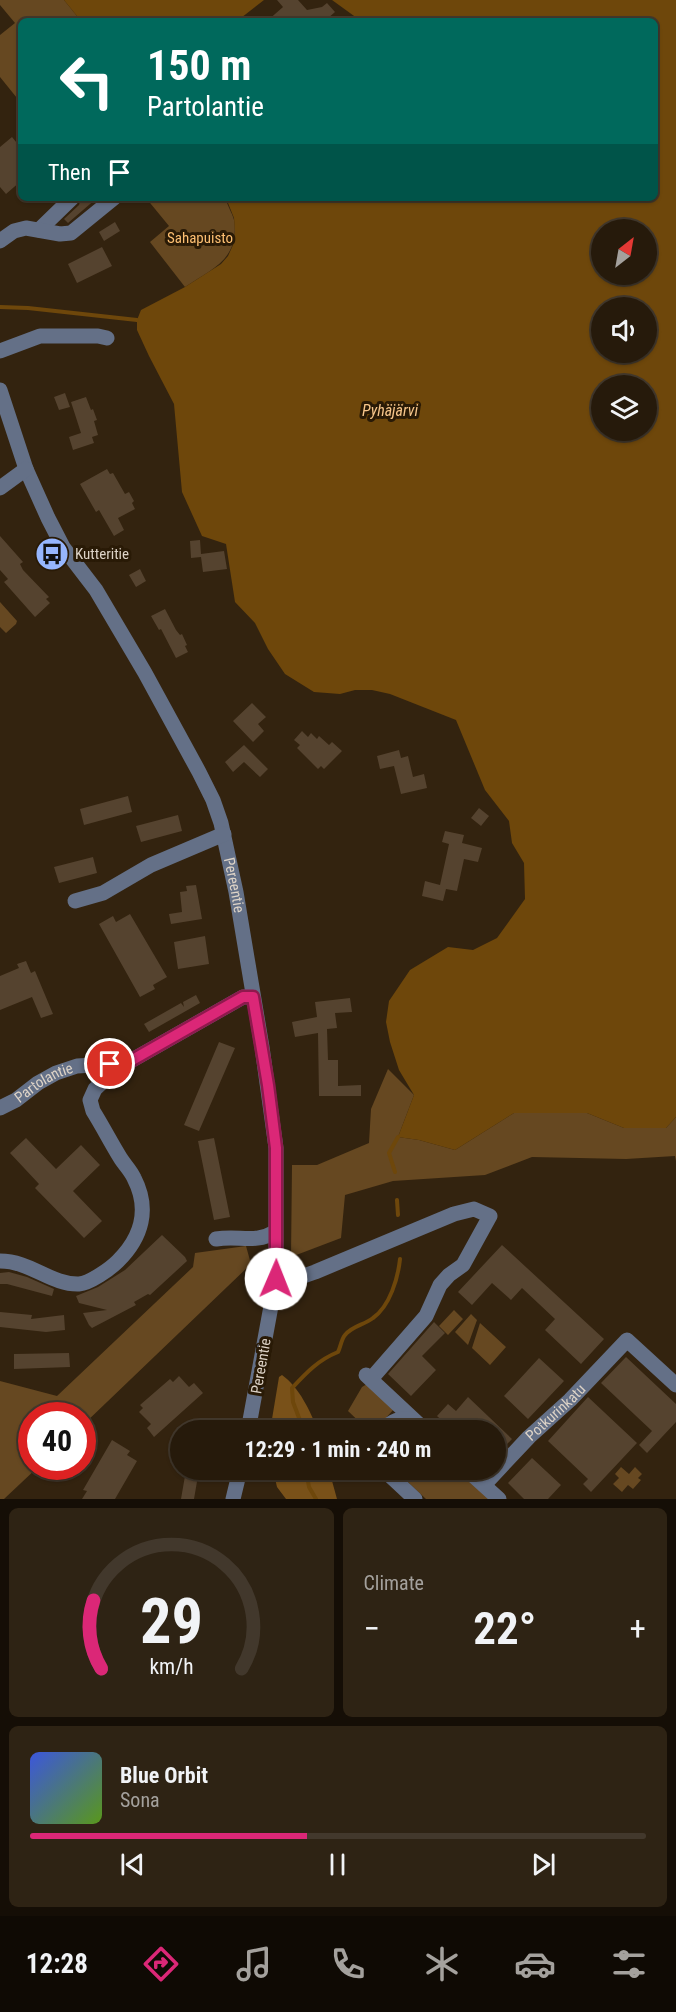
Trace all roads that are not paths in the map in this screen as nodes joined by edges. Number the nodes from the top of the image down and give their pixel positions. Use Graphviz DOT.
graph roads {
  1 [pos="69,201"];
  2 [pos="110,201"];
  3 [pos="39,230"];
  4 [pos="0,241"];
  5 [pos="107,338"];
  6 [pos="0,351"];
  7 [pos="0,390"];
  8 [pos="26,469"];
  9 [pos="0,488"];
  10 [pos="224,834"];
  11 [pos="75,901"];
  12 [pos="253,997"];
  13 [pos="123,1063"];
  14 [pos="0,1108"];
  15 [pos="276,1232"];
  16 [pos="216,1239"];
  17 [pos="0,1261"];
  18 [pos="275,1286"];
  19 [pos="676,1385"];
  20 [pos="250,1420"];
  21 [pos="395,1420"];
  22 [pos="414,1420"];
  23 [pos="238,1480"];
  24 [pos="395,1480"];
  25 [pos="478,1480"];
  26 [pos="484,1485"];
  27 [pos="233,1499"];
  28 [pos="415,1499"];
  29 [pos="499,1499"];
  1 -- 3 [label="street"];
  2 -- 3 [label="street"];
  3 -- 4 [label="street"];
  5 -- 6 [label="street"];
  7 -- 8 [label="street, Pereentie"];
  8 -- 9 [label="street"];
  8 -- 10 [label="street, Pereentie"];
  10 -- 11 [label="street"];
  10 -- 12 [label="street, Pereentie"];
  12 -- 13 [label="street, Partolantie"];
  12 -- 15 [label="street, Pereentie"];
  13 -- 14 [label="street, Partolantie"];
  13 -- 17 [label="street"];
  15 -- 16 [label="street"];
  15 -- 18 [label="street, Pereentie"];
  18 -- 20 [label="street, Pereentie"];
  18 -- 22 [label="street"];
  19 -- 26 [label="street, Potkurinkatu"];
  21 -- 22 [label="street"];
  23 -- 27 [label="street"];
  24 -- 28 [label="street"];
  25 -- 26 [label="street"];
  26 -- 29 [label="street"];
}
